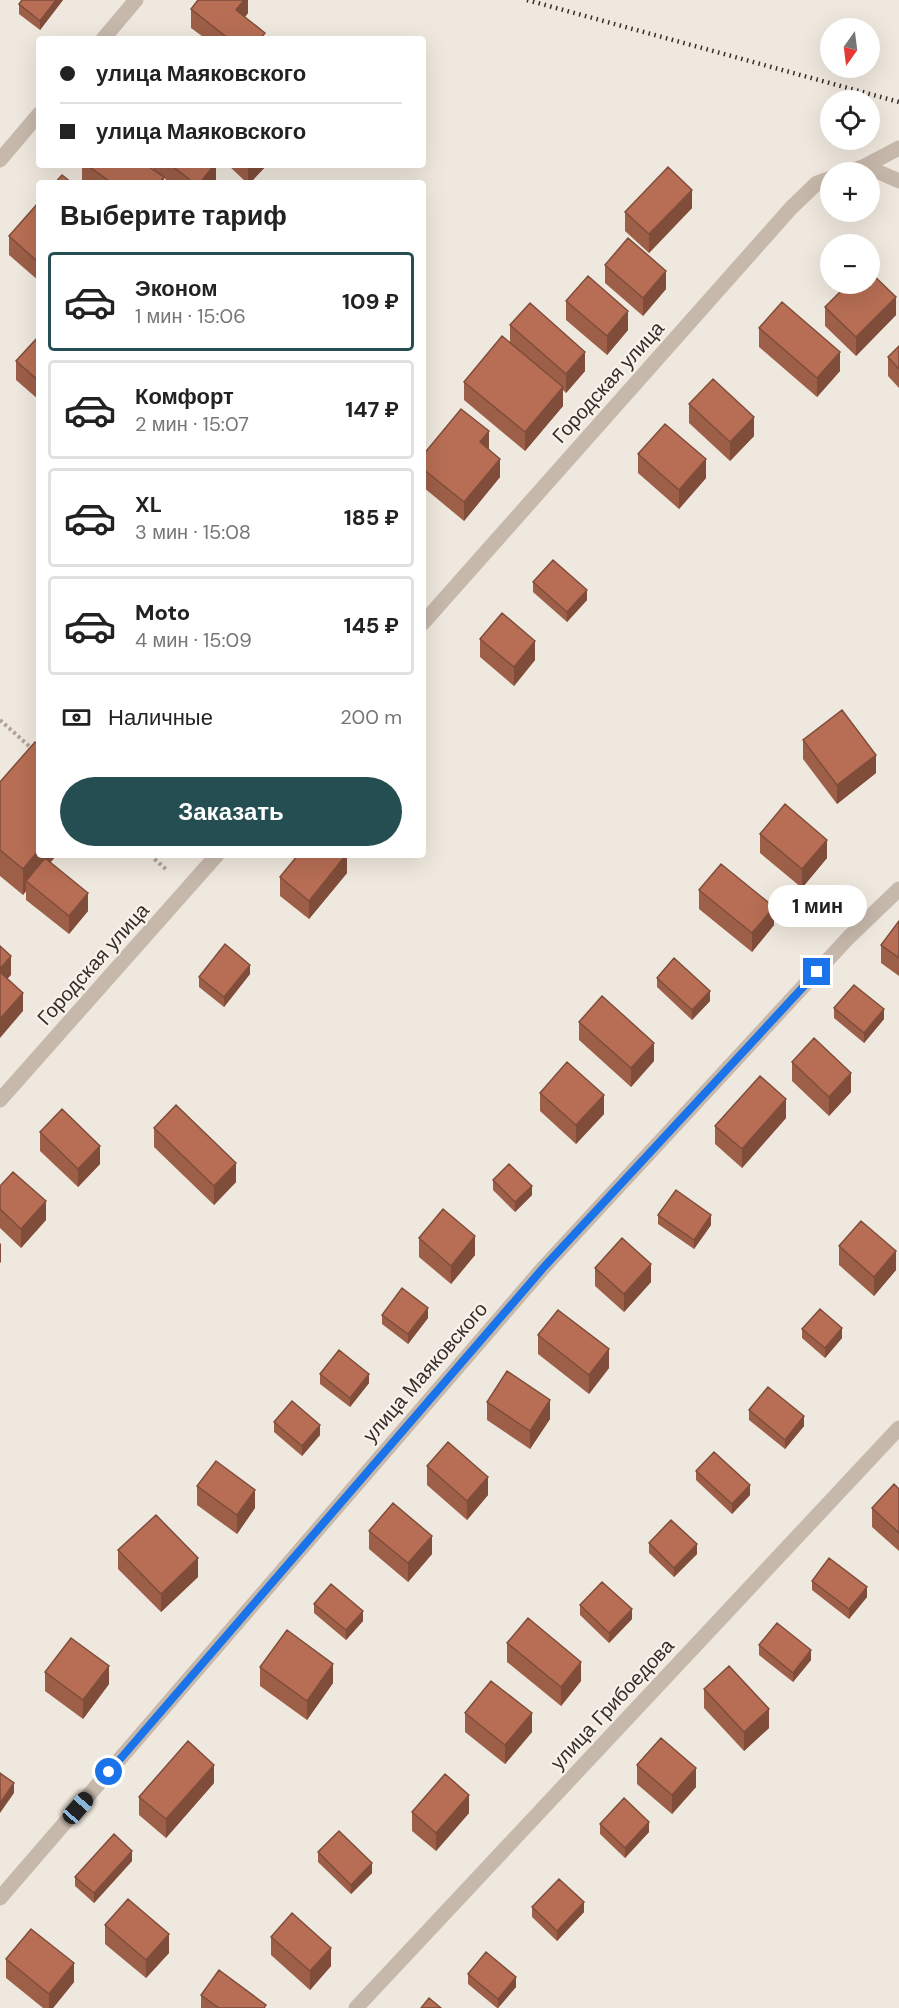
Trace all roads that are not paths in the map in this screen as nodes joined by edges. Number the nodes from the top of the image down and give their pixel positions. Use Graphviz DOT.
graph roads {
  1 [pos="136,0"];
  2 [pos="106,36"];
  3 [pos="36,118"];
  4 [pos="899,147"];
  5 [pos="0,160"];
  6 [pos="873,162"];
  7 [pos="880,172"];
  8 [pos="899,181"];
  9 [pos="820,182"];
  10 [pos="426,619"];
  11 [pos="214,858"];
  12 [pos="899,889"];
  13 [pos="0,1100"];
  14 [pos="899,1428"];
  15 [pos="0,1898"];
  16 [pos="356,2008"];
  1 -- 2 [label="street"];
  3 -- 5 [label="street"];
  4 -- 6 [label="street"];
  7 -- 8 [label="street"];
  9 -- 10 [label="street, Городская улица"];
  11 -- 13 [label="street, Городская улица"];
  12 -- 15 [label="street, улица Маяковского"];
  14 -- 16 [label="street, улица Грибоедова"];
}
